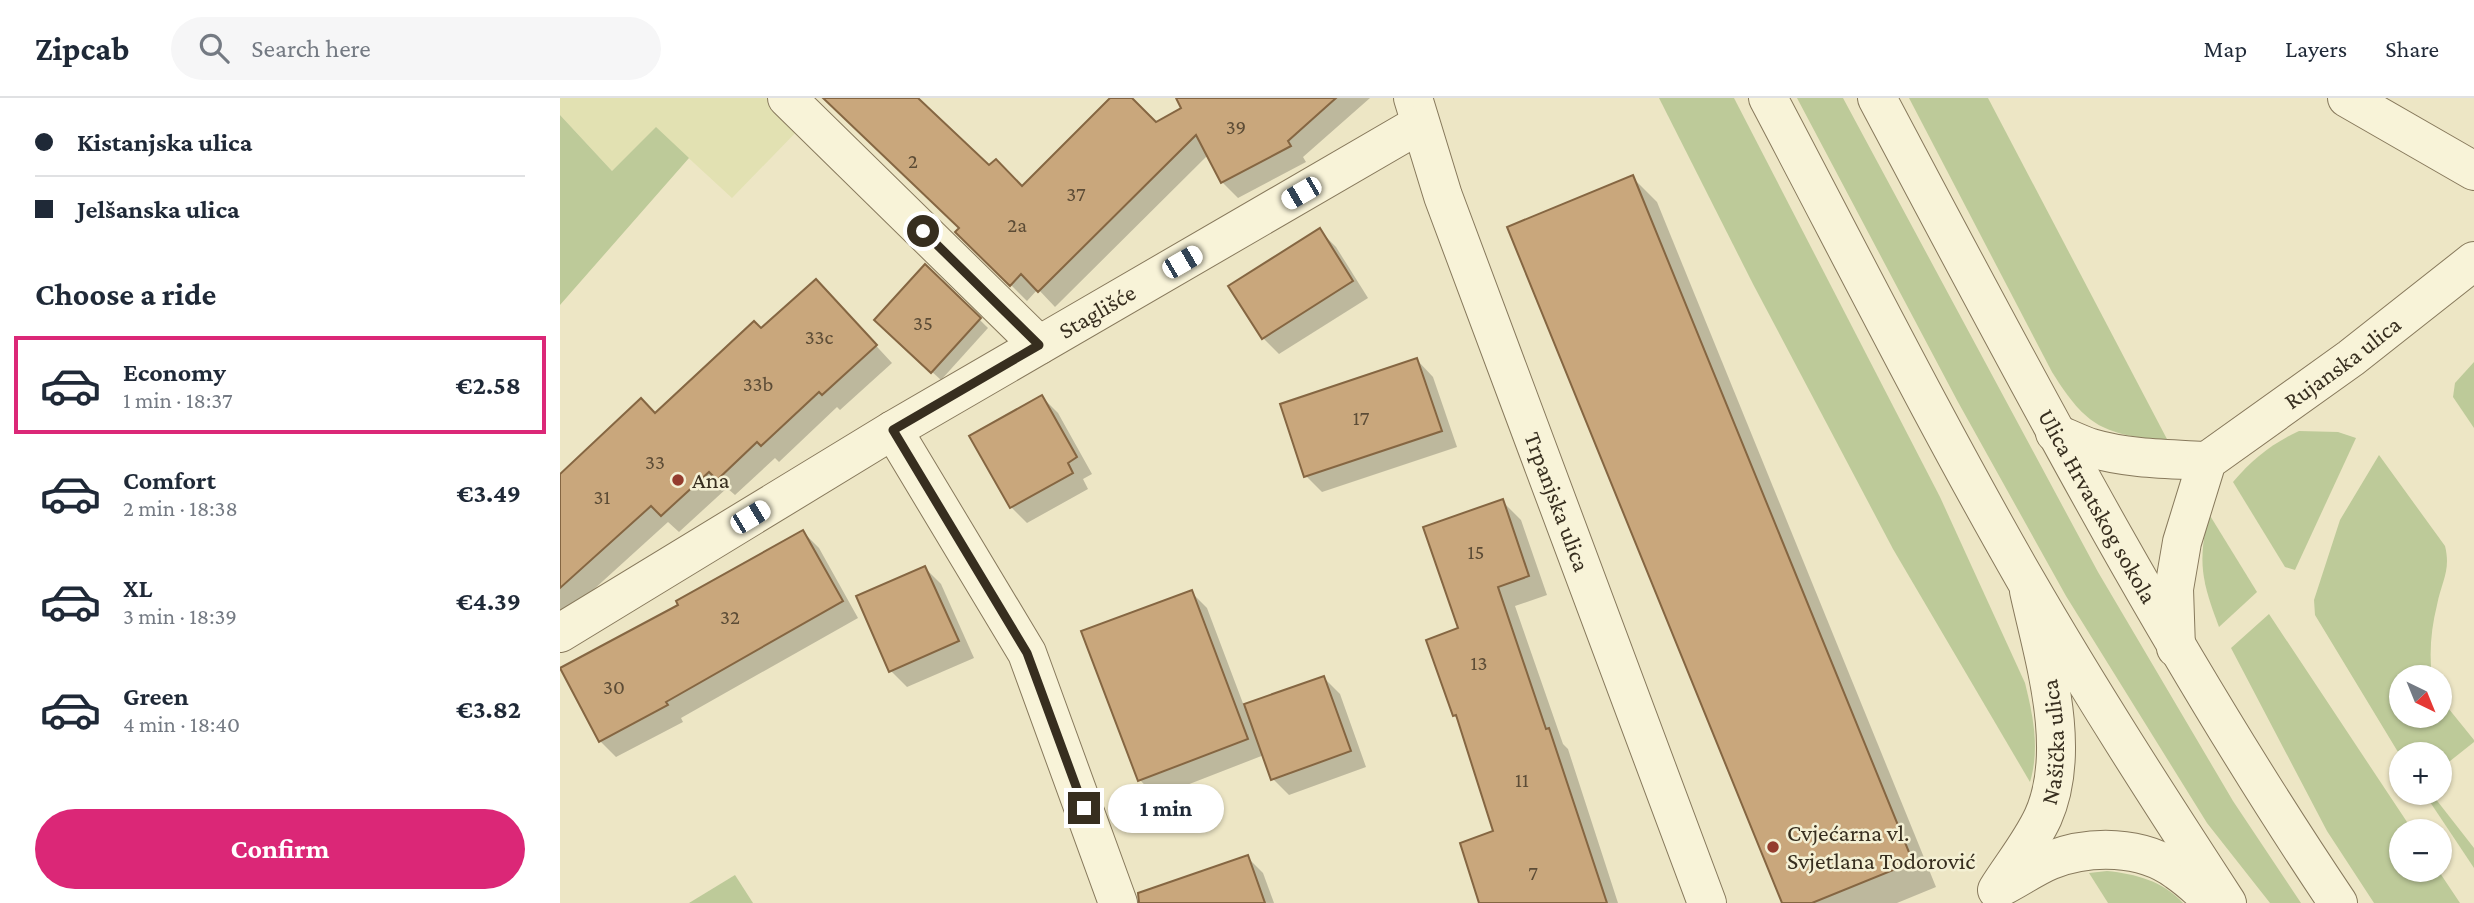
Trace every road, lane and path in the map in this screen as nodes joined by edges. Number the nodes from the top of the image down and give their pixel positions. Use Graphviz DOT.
graph roads {
  1 [pos="787,98"];
  2 [pos="1768,98"];
  3 [pos="1877,98"];
  4 [pos="2347,98"];
  5 [pos="1416,111"];
  6 [pos="2474,171"];
  7 [pos="2474,261"];
  8 [pos="1039,345"];
  9 [pos="893,430"];
  10 [pos="2055,433"];
  11 [pos="2207,461"];
  12 [pos="2026,582"];
  13 [pos="560,633"];
  14 [pos="2176,648"];
  15 [pos="1990,896"];
  16 [pos="1118,903"];
  17 [pos="1707,903"];
  18 [pos="2214,903"];
  19 [pos="2227,903"];
  20 [pos="2338,903"];
  1 -- 8 [label="street"];
  2 -- 12 [label="street"];
  3 -- 10 [label="street, Ulica Hrvatskog sokola"];
  4 -- 6 [label="street"];
  5 -- 8 [label="street, Staglišće"];
  5 -- 17 [label="street, Trpanjska ulica"];
  7 -- 11 [label="street, Rujanska ulica"];
  8 -- 9 [label="street, Staglišće"];
  9 -- 13 [label="street, Staglišće"];
  9 -- 16 [label="street"];
  10 -- 11 [label="street"];
  10 -- 14 [label="street, Ulica Hrvatskog sokola"];
  11 -- 14 [label="street"];
  12 -- 15 [label="street, Našička ulica"];
  12 -- 19 [label="street"];
  14 -- 20 [label="street, Ulica Hrvatskog sokola"];
  15 -- 18 [label="street, Našička ulica"];
}
